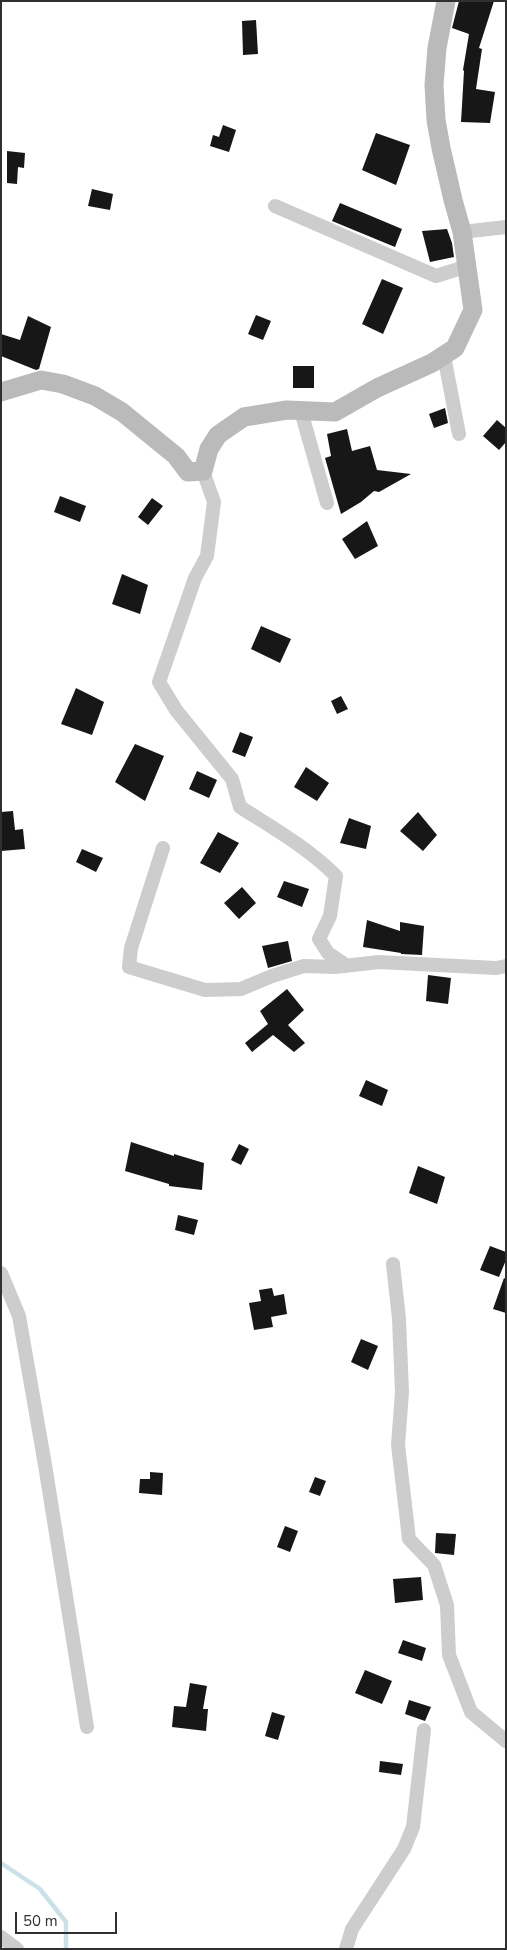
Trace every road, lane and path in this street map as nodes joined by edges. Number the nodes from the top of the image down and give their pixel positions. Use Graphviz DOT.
graph roads {
  1 [pos="446,1"];
  2 [pos="276,206"];
  3 [pos="506,227"];
  4 [pos="462,232"];
  5 [pos="468,266"];
  6 [pos="444,356"];
  7 [pos="1,392"];
  8 [pos="301,411"];
  9 [pos="459,434"];
  10 [pos="203,471"];
  11 [pos="327,503"];
  12 [pos="163,848"];
  13 [pos="346,965"];
  14 [pos="506,966"];
  15 [pos="392,1264"];
  16 [pos="1,1273"];
  17 [pos="86,1727"];
  18 [pos="424,1730"];
  19 [pos="506,1741"];
  20 [pos="1,1938"];
  21 [pos="17,1949"];
  22 [pos="346,1949"];
  1 -- 4 [label="street"];
  2 -- 5 [label="street"];
  3 -- 4 [label="street"];
  4 -- 5 [label="street"];
  5 -- 6 [label="street"];
  6 -- 8 [label="street"];
  6 -- 9 [label="street"];
  7 -- 10 [label="street"];
  8 -- 10 [label="street"];
  8 -- 11 [label="street"];
  10 -- 13 [label="street"];
  12 -- 13 [label="street"];
  13 -- 14 [label="street"];
  15 -- 19 [label="street"];
  16 -- 17 [label="street"];
  18 -- 22 [label="street"];
  20 -- 21 [label="street"];
}
